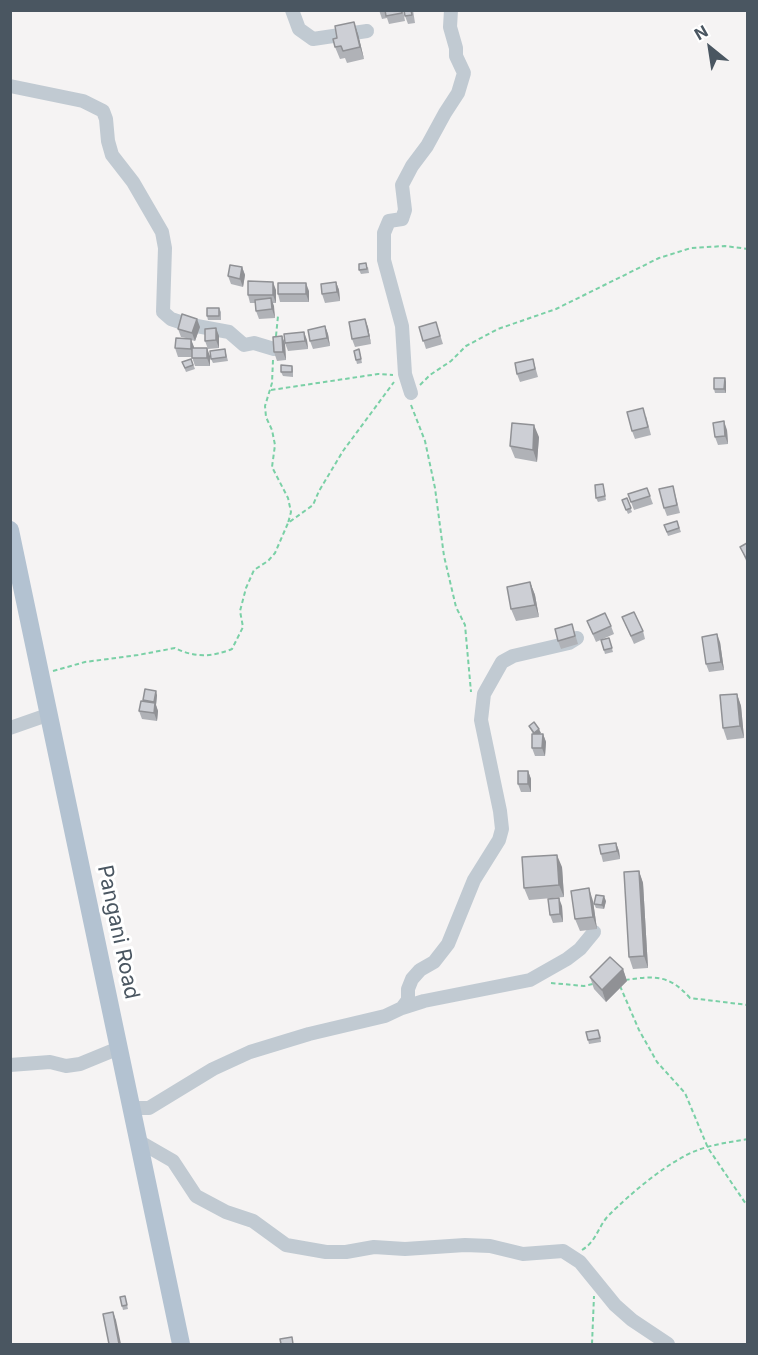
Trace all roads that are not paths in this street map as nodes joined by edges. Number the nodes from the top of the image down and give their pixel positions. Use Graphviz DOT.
graph roads {
  1 [pos="292,10"];
  2 [pos="451,10"];
  3 [pos="367,31"];
  4 [pos="10,86"];
  5 [pos="274,349"];
  6 [pos="411,393"];
  7 [pos="10,530"];
  8 [pos="578,638"];
  9 [pos="50,714"];
  10 [pos="10,728"];
  11 [pos="594,932"];
  12 [pos="402,1008"];
  13 [pos="119,1048"];
  14 [pos="10,1065"];
  15 [pos="132,1108"];
  16 [pos="140,1142"];
  17 [pos="181,1344"];
  18 [pos="668,1344"];
  1 -- 3 [label="street"];
  2 -- 6 [label="street"];
  4 -- 5 [label="street"];
  7 -- 9 [label="main road, Pangani Road"];
  8 -- 12 [label="street"];
  9 -- 10 [label="street"];
  9 -- 13 [label="main road, Pangani Road"];
  11 -- 12 [label="street"];
  12 -- 15 [label="street"];
  13 -- 14 [label="street"];
  13 -- 15 [label="main road, Pangani Road"];
  15 -- 16 [label="main road, Pangani Road"];
  16 -- 17 [label="main road, Pangani Road"];
  16 -- 18 [label="street"];
}
